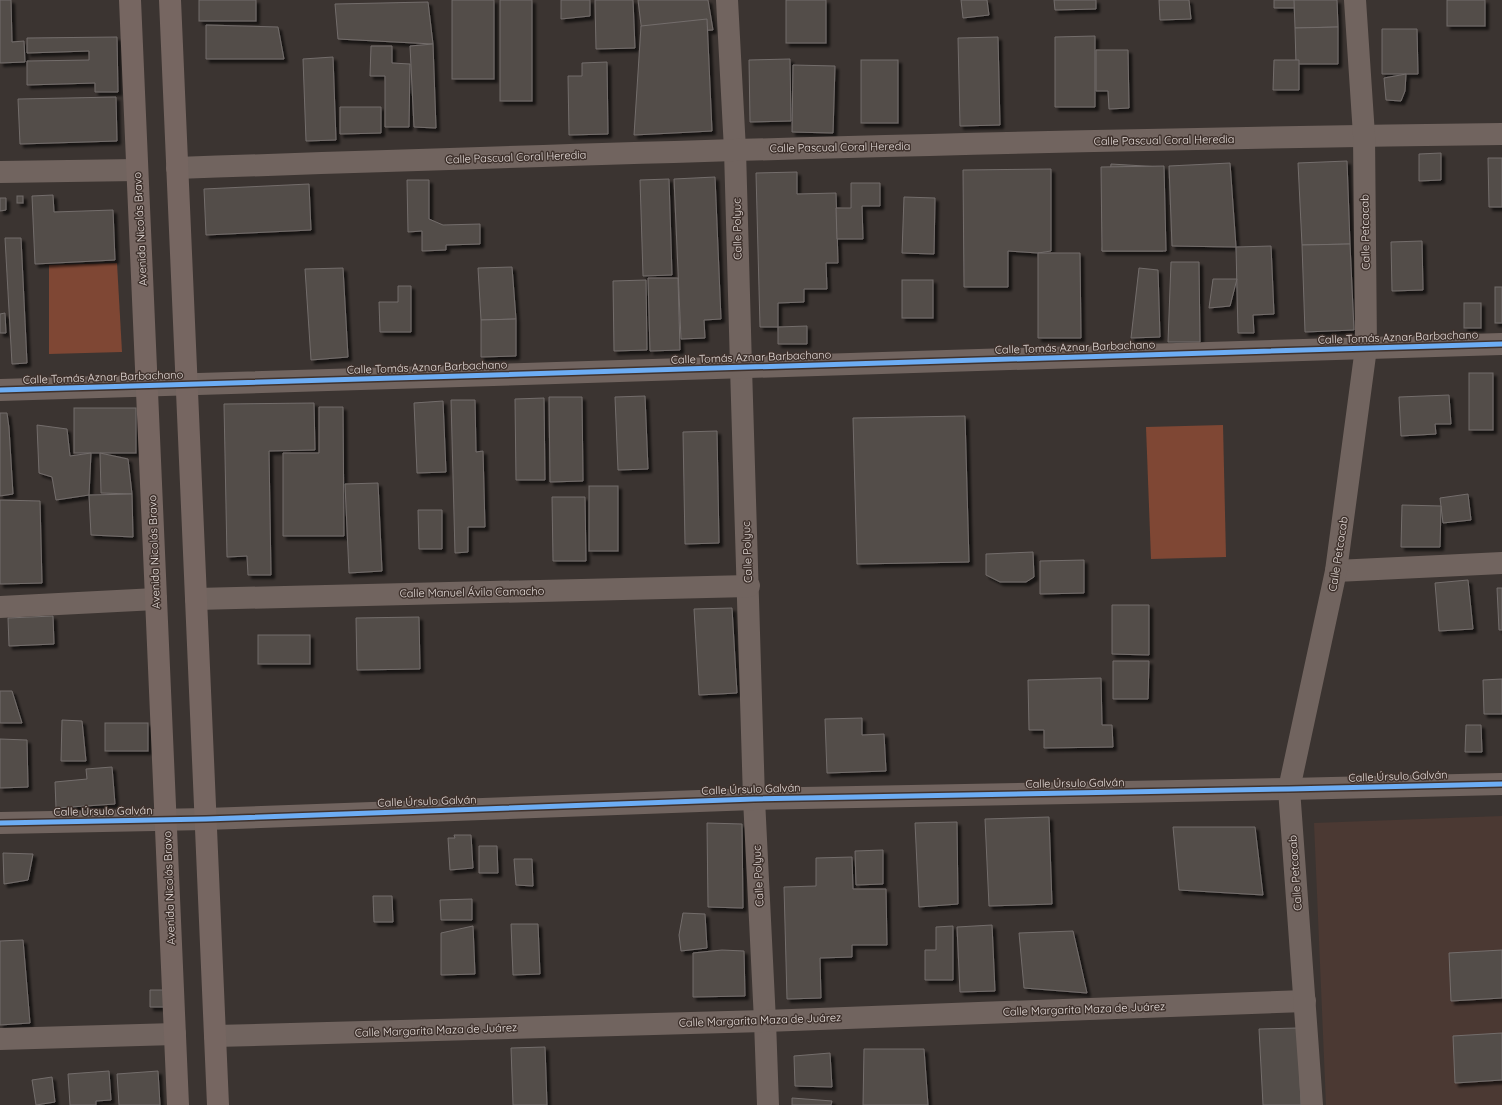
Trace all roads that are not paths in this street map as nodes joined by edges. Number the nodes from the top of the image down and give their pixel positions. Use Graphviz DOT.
graph roads {
  1 [pos="130,0"];
  2 [pos="170,0"];
  3 [pos="727,0"];
  4 [pos="1355,0"];
  5 [pos="1502,134"];
  6 [pos="1364,135"];
  7 [pos="735,150"];
  8 [pos="177,168"];
  9 [pos="137,170"];
  10 [pos="0,172"];
  11 [pos="1502,344"];
  12 [pos="1366,348"];
  13 [pos="741,367"];
  14 [pos="187,384"];
  15 [pos="147,385"];
  16 [pos="0,390"];
  17 [pos="1502,563"];
  18 [pos="1336,571"];
  19 [pos="748,586"];
  20 [pos="196,598"];
  21 [pos="156,600"];
  22 [pos="0,607"];
  23 [pos="1502,784"];
  24 [pos="1289,789"];
  25 [pos="754,799"];
  26 [pos="166,819"];
  27 [pos="206,819"];
  28 [pos="0,823"];
  29 [pos="1305,1001"];
  30 [pos="765,1021"];
  31 [pos="175,1034"];
  32 [pos="215,1036"];
  33 [pos="0,1039"];
  34 [pos="178,1105"];
  35 [pos="218,1105"];
  36 [pos="768,1105"];
  37 [pos="1312,1105"];
  1 -- 9 [label="main road, Avenida Nicolás Bravo"];
  2 -- 8 [label="main road"];
  3 -- 7 [label="street, Calle Polyuc"];
  4 -- 6 [label="street, Calle Petcacab"];
  5 -- 6 [label="street, Calle Pascual Coral Heredia"];
  6 -- 7 [label="street, Calle Pascual Coral Heredia"];
  6 -- 12 [label="street, Calle Petcacab"];
  7 -- 8 [label="street, Calle Pascual Coral Heredia"];
  7 -- 13 [label="street, Calle Polyuc"];
  8 -- 14 [label="main road"];
  9 -- 10 [label="street"];
  9 -- 15 [label="main road, Avenida Nicolás Bravo"];
  11 -- 12 [label="street, Calle Tomás Aznar Barbachano"];
  12 -- 13 [label="street, Calle Tomás Aznar Barbachano"];
  12 -- 18 [label="street, Calle Petcacab"];
  13 -- 14 [label="street, Calle Tomás Aznar Barbachano"];
  13 -- 19 [label="street, Calle Polyuc"];
  14 -- 15 [label="street, Calle Tomás Aznar Barbachano"];
  14 -- 20 [label="main road"];
  15 -- 16 [label="street, Calle Tomás Aznar Barbachano"];
  15 -- 21 [label="main road, Avenida Nicolás Bravo"];
  17 -- 18 [label="street"];
  18 -- 24 [label="street, Calle Petcacab"];
  19 -- 20 [label="street, Calle Manuel Ávila Camacho"];
  19 -- 25 [label="street, Calle Polyuc"];
  20 -- 27 [label="main road"];
  21 -- 22 [label="street"];
  21 -- 26 [label="main road, Avenida Nicolás Bravo"];
  23 -- 24 [label="street, Calle Úrsulo Galván"];
  24 -- 25 [label="street, Calle Úrsulo Galván"];
  24 -- 29 [label="street, Calle Petcacab"];
  25 -- 27 [label="street, Calle Úrsulo Galván"];
  25 -- 30 [label="street, Calle Polyuc"];
  26 -- 27 [label="street, Calle Úrsulo Galván"];
  26 -- 28 [label="street, Calle Úrsulo Galván"];
  26 -- 31 [label="main road, Avenida Nicolás Bravo"];
  27 -- 32 [label="main road"];
  29 -- 30 [label="street, Calle Margarita Maza de Juárez"];
  29 -- 37 [label="street, Calle Petcacab"];
  30 -- 32 [label="street, Calle Margarita Maza de Juárez"];
  30 -- 36 [label="street, Calle Polyuc"];
  31 -- 33 [label="street"];
  31 -- 34 [label="main road, Avenida Nicolás Bravo"];
  32 -- 35 [label="main road"];
}
